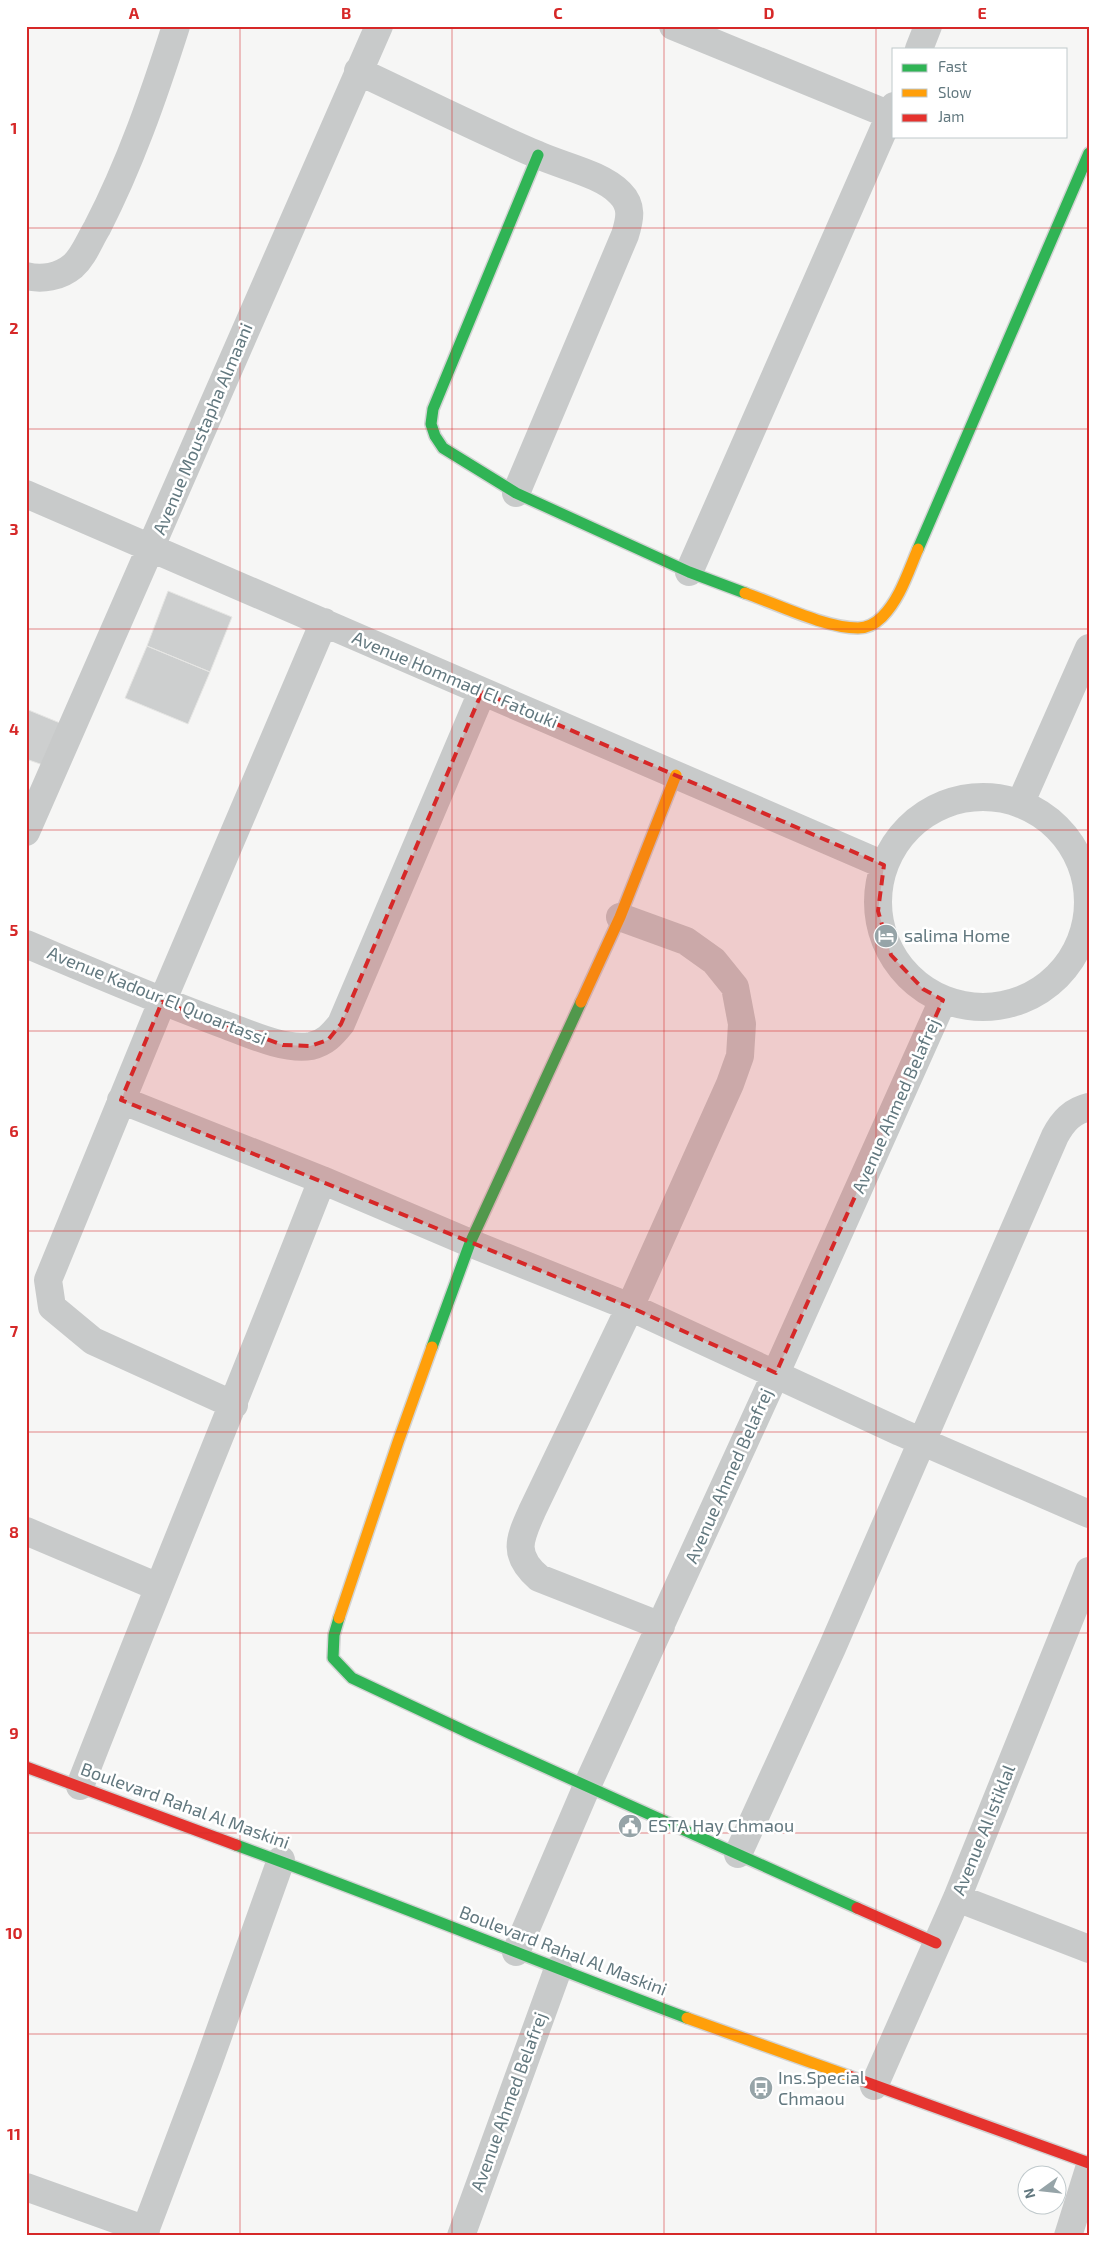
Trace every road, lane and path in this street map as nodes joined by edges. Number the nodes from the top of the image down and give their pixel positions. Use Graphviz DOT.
graph roads {
  1 [pos="176,26"];
  2 [pos="379,26"];
  3 [pos="673,26"];
  4 [pos="928,26"];
  5 [pos="919,48"];
  6 [pos="358,71"];
  7 [pos="892,111"];
  8 [pos="1089,153"];
  9 [pos="538,155"];
  10 [pos="26,276"];
  11 [pos="516,492"];
  12 [pos="26,494"];
  13 [pos="152,548"];
  14 [pos="690,572"];
  15 [pos="324,622"];
  16 [pos="1089,648"];
  17 [pos="482,692"];
  18 [pos="676,775"];
  19 [pos="1020,804"];
  20 [pos="26,832"];
  21 [pos="884,865"];
  22 [pos="620,917"];
  23 [pos="26,944"];
  24 [pos="1084,946"];
  25 [pos="943,1000"];
  26 [pos="162,1002"];
  27 [pos="122,1100"];
  28 [pos="1089,1107"];
  29 [pos="322,1180"];
  30 [pos="470,1243"];
  31 [pos="630,1307"];
  32 [pos="776,1373"];
  33 [pos="234,1405"];
  34 [pos="924,1441"];
  35 [pos="1089,1514"];
  36 [pos="26,1531"];
  37 [pos="1089,1571"];
  38 [pos="158,1587"];
  39 [pos="662,1626"];
  40 [pos="26,1767"];
  41 [pos="80,1786"];
  42 [pos="587,1786"];
  43 [pos="738,1854"];
  44 [pos="281,1860"];
  45 [pos="958,1898"];
  46 [pos="936,1943"];
  47 [pos="1089,1949"];
  48 [pos="516,1952"];
  49 [pos="558,1969"];
  50 [pos="874,2086"];
  51 [pos="1089,2163"];
  52 [pos="1089,2169"];
  53 [pos="26,2187"];
  54 [pos="145,2233"];
  55 [pos="461,2236"];
  56 [pos="1068,2236"];
  1 -- 10 [label="street"];
  2 -- 6 [label="street, Avenue Moustapha Almaani"];
  3 -- 7 [label="street"];
  4 -- 5 [label="street"];
  6 -- 9 [label="street"];
  6 -- 13 [label="street, Avenue Moustapha Almaani"];
  7 -- 14 [label="street"];
  8 -- 14 [label="street"];
  9 -- 11 [label="street"];
  9 -- 11 [label="street"];
  11 -- 14 [label="street"];
  12 -- 13 [label="street, Avenue Hommad El Fatouki"];
  13 -- 15 [label="street, Avenue Hommad El Fatouki"];
  13 -- 20 [label="street, Avenue Moustapha Almaani"];
  15 -- 17 [label="street, Avenue Hommad El Fatouki"];
  15 -- 26 [label="street"];
  16 -- 19 [label="street"];
  17 -- 18 [label="street, Avenue Hommad El Fatouki"];
  17 -- 26 [label="street, Avenue Kadour El Quoartassi"];
  18 -- 21 [label="street, Avenue Hommad El Fatouki"];
  18 -- 22 [label="street"];
  19 -- 21 [label="street"];
  19 -- 24 [label="street"];
  21 -- 25 [label="street"];
  22 -- 30 [label="street"];
  22 -- 31 [label="street"];
  23 -- 26 [label="street, Avenue Kadour El Quoartassi"];
  24 -- 25 [label="street"];
  25 -- 32 [label="street, Avenue Ahmed Belafrej"];
  26 -- 27 [label="street"];
  27 -- 29 [label="street"];
  27 -- 33 [label="street"];
  28 -- 34 [label="street"];
  29 -- 30 [label="street"];
  29 -- 33 [label="street"];
  30 -- 31 [label="street"];
  30 -- 42 [label="street"];
  31 -- 32 [label="street"];
  31 -- 39 [label="street"];
  32 -- 34 [label="street"];
  32 -- 39 [label="street, Avenue Ahmed Belafrej"];
  33 -- 38 [label="street"];
  34 -- 35 [label="street"];
  34 -- 43 [label="street"];
  36 -- 38 [label="street"];
  37 -- 45 [label="street, Avenue Al Istiklal"];
  38 -- 41 [label="street"];
  39 -- 42 [label="street, Avenue Ahmed Belafrej"];
  40 -- 41 [label="street, Boulevard Rahal Al Maskini"];
  41 -- 44 [label="street, Boulevard Rahal Al Maskini"];
  42 -- 43 [label="street"];
  42 -- 48 [label="street, Avenue Ahmed Belafrej"];
  43 -- 46 [label="street"];
  44 -- 48 [label="street, Boulevard Rahal Al Maskini"];
  44 -- 54 [label="street"];
  45 -- 46 [label="street, Avenue Al Istiklal"];
  45 -- 47 [label="street"];
  46 -- 50 [label="street, Avenue Al Istiklal"];
  48 -- 49 [label="street, Boulevard Rahal Al Maskini"];
  49 -- 50 [label="street, Boulevard Rahal Al Maskini"];
  49 -- 55 [label="street, Avenue Ahmed Belafrej"];
  50 -- 51 [label="street, Boulevard Rahal Al Maskini"];
  52 -- 56 [label="street"];
  53 -- 54 [label="street"];
}
